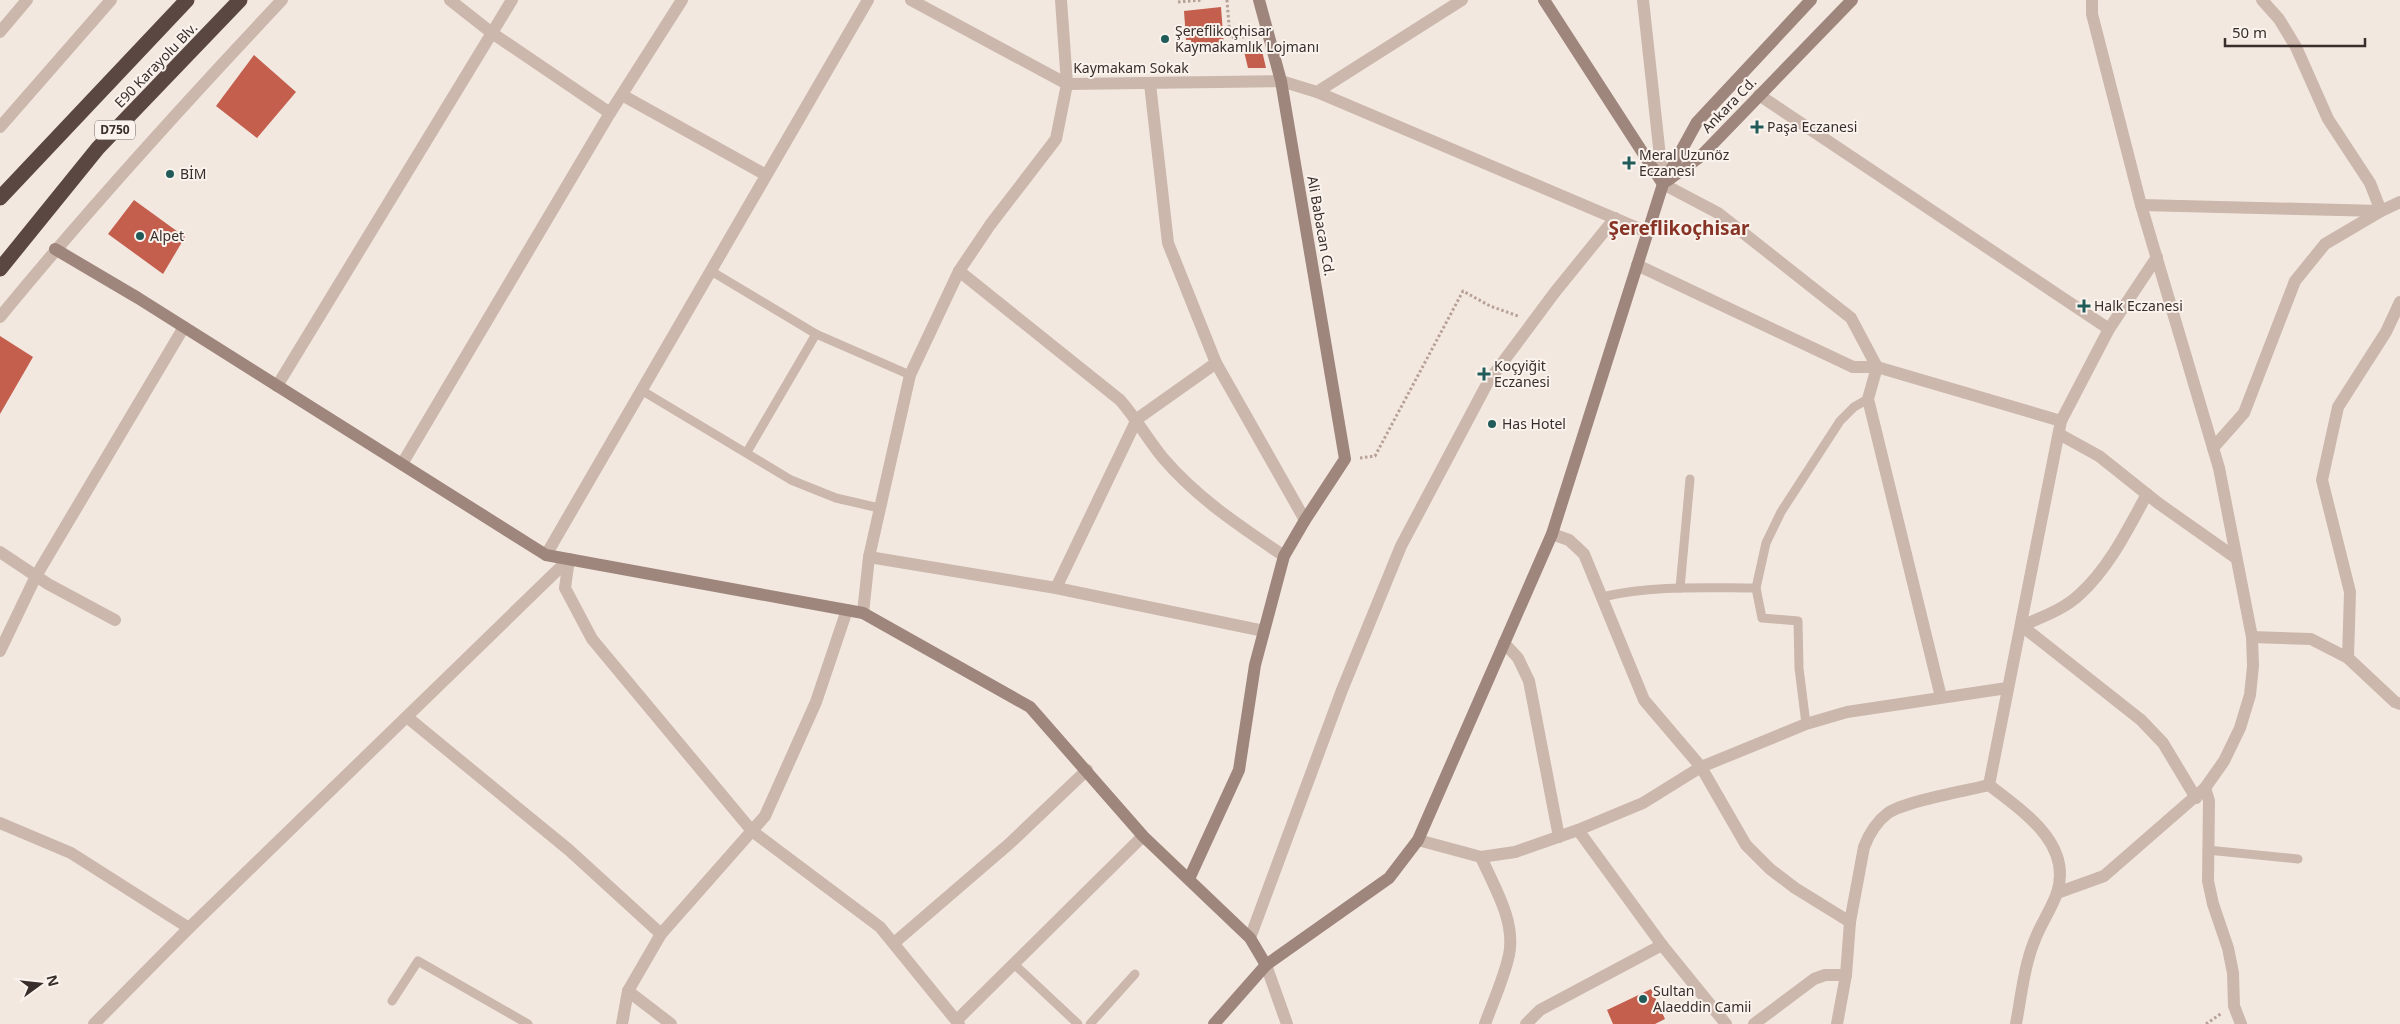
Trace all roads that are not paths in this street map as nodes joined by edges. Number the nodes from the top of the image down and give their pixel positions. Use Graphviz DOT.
graph roads {
  1 [pos="27,0"];
  2 [pos="111,0"];
  3 [pos="187,0"];
  4 [pos="240,0"];
  5 [pos="282,0"];
  6 [pos="450,0"];
  7 [pos="512,0"];
  8 [pos="682,0"];
  9 [pos="868,0"];
  10 [pos="911,0"];
  11 [pos="1061,0"];
  12 [pos="1259,0"];
  13 [pos="1462,0"];
  14 [pos="1544,0"];
  15 [pos="1643,0"];
  16 [pos="1812,0"];
  17 [pos="1852,0"];
  18 [pos="2092,0"];
  19 [pos="2262,0"];
  20 [pos="0,32"];
  21 [pos="492,33"];
  22 [pos="1281,81"];
  23 [pos="1067,84"];
  24 [pos="1150,84"];
  25 [pos="1317,92"];
  26 [pos="622,95"];
  27 [pos="1759,96"];
  28 [pos="610,113"];
  29 [pos="0,127"];
  30 [pos="766,175"];
  31 [pos="1663,184"];
  32 [pos="0,198"];
  33 [pos="2400,202"];
  34 [pos="2141,205"];
  35 [pos="2381,211"];
  36 [pos="1615,218"];
  37 [pos="1647,232"];
  38 [pos="55,249"];
  39 [pos="2156,257"];
  40 [pos="1637,265"];
  41 [pos="0,268"];
  42 [pos="959,270"];
  43 [pos="711,271"];
  44 [pos="2400,302"];
  45 [pos="0,317"];
  46 [pos="184,327"];
  47 [pos="2109,329"];
  48 [pos="816,334"];
  49 [pos="1216,363"];
  50 [pos="1877,367"];
  51 [pos="910,375"];
  52 [pos="277,386"];
  53 [pos="641,390"];
  54 [pos="1868,399"];
  55 [pos="1137,420"];
  56 [pos="2061,421"];
  57 [pos="2059,434"];
  58 [pos="2213,448"];
  59 [pos="747,452"];
  60 [pos="402,464"];
  61 [pos="1690,479"];
  62 [pos="2148,494"];
  63 [pos="879,508"];
  64 [pos="1305,520"];
  65 [pos="1552,534"];
  66 [pos="0,552"];
  67 [pos="546,555"];
  68 [pos="1284,556"];
  69 [pos="869,557"];
  70 [pos="2236,558"];
  71 [pos="569,559"];
  72 [pos="36,576"];
  73 [pos="1056,588"];
  74 [pos="1680,588"];
  75 [pos="1756,588"];
  76 [pos="1602,597"];
  77 [pos="847,610"];
  78 [pos="863,613"];
  79 [pos="115,620"];
  80 [pos="2022,626"];
  81 [pos="1264,631"];
  82 [pos="2252,637"];
  83 [pos="1504,643"];
  84 [pos="0,651"];
  85 [pos="2348,658"];
  86 [pos="2007,688"];
  87 [pos="1941,697"];
  88 [pos="2400,704"];
  89 [pos="407,717"];
  90 [pos="1806,724"];
  91 [pos="1701,767"];
  92 [pos="1087,770"];
  93 [pos="1989,785"];
  94 [pos="2205,788"];
  95 [pos="2196,798"];
  96 [pos="0,823"];
  97 [pos="1578,830"];
  98 [pos="752,831"];
  99 [pos="1143,836"];
  100 [pos="1559,836"];
  101 [pos="1418,840"];
  102 [pos="2207,850"];
  103 [pos="1481,857"];
  104 [pos="2298,859"];
  105 [pos="1190,879"];
  106 [pos="2057,893"];
  107 [pos="1850,922"];
  108 [pos="189,928"];
  109 [pos="660,934"];
  110 [pos="1250,938"];
  111 [pos="894,944"];
  112 [pos="1662,945"];
  113 [pos="1014,964"];
  114 [pos="1266,965"];
  115 [pos="1135,974"];
  116 [pos="1846,975"];
  117 [pos="628,992"];
  118 [pos="392,1001"];
  119 [pos="958,1022"];
  120 [pos="94,1024"];
  121 [pos="528,1024"];
  122 [pos="622,1024"];
  123 [pos="672,1024"];
  124 [pos="1078,1024"];
  125 [pos="1090,1024"];
  126 [pos="1214,1024"];
  127 [pos="1287,1024"];
  128 [pos="1485,1024"];
  129 [pos="1526,1024"];
  130 [pos="1726,1024"];
  131 [pos="1754,1024"];
  132 [pos="1837,1024"];
  133 [pos="2016,1024"];
  134 [pos="2241,1024"];
  1 -- 20 [label="street"];
  2 -- 29 [label="street"];
  3 -- 32 [label="highway, E90 Karayolu Blv. / D750"];
  4 -- 41 [label="highway, E90 Karayolu Blv. / D750"];
  5 -- 38 [label="street"];
  6 -- 21 [label="street"];
  7 -- 21 [label="street"];
  8 -- 26 [label="street"];
  9 -- 30 [label="street"];
  10 -- 23 [label="street, Kaymakam Sokak"];
  11 -- 23 [label="street"];
  12 -- 22 [label="street, Ali Babacan Cd."];
  13 -- 25 [label="street"];
  14 -- 31 [label="street"];
  15 -- 31 [label="street"];
  16 -- 31 [label="street, Ankara Cd."];
  17 -- 27 [label="street, Ankara Cd."];
  18 -- 34 [label="street"];
  19 -- 35 [label="street"];
  21 -- 28 [label="street"];
  21 -- 52 [label="street"];
  22 -- 24 [label="street, Kaymakam Sokak"];
  22 -- 25 [label="street, Kaymakam Sokak"];
  22 -- 64 [label="street, Ali Babacan Cd."];
  23 -- 24 [label="street, Kaymakam Sokak"];
  23 -- 42 [label="street"];
  24 -- 49 [label="street"];
  25 -- 36 [label="street, Kaymakam Sokak"];
  26 -- 28 [label="street"];
  26 -- 30 [label="street"];
  27 -- 31 [label="street, Ankara Cd."];
  27 -- 47 [label="street"];
  28 -- 60 [label="street"];
  30 -- 43 [label="street"];
  31 -- 37 [label="street"];
  31 -- 50 [label="street"];
  33 -- 35 [label="street"];
  34 -- 35 [label="street"];
  34 -- 39 [label="street"];
  35 -- 58 [label="street"];
  36 -- 37 [label="street, Kaymakam Sokak"];
  36 -- 110 [label="street"];
  37 -- 40 [label="street"];
  38 -- 45 [label="street"];
  38 -- 46 [label="street"];
  39 -- 47 [label="street"];
  39 -- 58 [label="street"];
  40 -- 50 [label="street"];
  40 -- 65 [label="street"];
  42 -- 51 [label="street"];
  42 -- 55 [label="street"];
  43 -- 48 [label="lane"];
  43 -- 53 [label="street"];
  44 -- 85 [label="street"];
  46 -- 52 [label="street"];
  46 -- 72 [label="street"];
  47 -- 56 [label="street"];
  48 -- 51 [label="lane"];
  48 -- 59 [label="lane"];
  49 -- 55 [label="street"];
  49 -- 64 [label="street"];
  50 -- 54 [label="street"];
  50 -- 56 [label="street"];
  51 -- 63 [label="street"];
  52 -- 60 [label="street"];
  53 -- 59 [label="lane"];
  53 -- 67 [label="street"];
  54 -- 75 [label="lane"];
  54 -- 87 [label="street"];
  55 -- 68 [label="street"];
  55 -- 73 [label="street"];
  56 -- 57 [label="street"];
  57 -- 62 [label="street"];
  57 -- 80 [label="street"];
  58 -- 70 [label="street"];
  59 -- 63 [label="lane"];
  60 -- 67 [label="street"];
  61 -- 74 [label="lane"];
  62 -- 70 [label="street"];
  62 -- 80 [label="street"];
  63 -- 69 [label="street"];
  64 -- 68 [label="street"];
  65 -- 76 [label="street"];
  65 -- 83 [label="street"];
  66 -- 72 [label="street"];
  67 -- 71 [label="street"];
  68 -- 81 [label="street"];
  69 -- 73 [label="street"];
  69 -- 78 [label="street"];
  70 -- 82 [label="street"];
  71 -- 77 [label="street"];
  71 -- 89 [label="street"];
  71 -- 98 [label="street"];
  72 -- 79 [label="street"];
  72 -- 84 [label="street"];
  73 -- 81 [label="street"];
  74 -- 75 [label="lane"];
  74 -- 76 [label="lane"];
  75 -- 90 [label="lane"];
  76 -- 91 [label="street"];
  77 -- 78 [label="street"];
  77 -- 98 [label="street"];
  78 -- 92 [label="street"];
  80 -- 86 [label="street"];
  80 -- 95 [label="street"];
  81 -- 105 [label="street"];
  82 -- 85 [label="street"];
  82 -- 94 [label="street"];
  83 -- 100 [label="street"];
  83 -- 101 [label="street"];
  85 -- 88 [label="street"];
  86 -- 87 [label="street"];
  86 -- 93 [label="street"];
  87 -- 90 [label="street"];
  89 -- 108 [label="street"];
  89 -- 109 [label="street"];
  90 -- 91 [label="street"];
  91 -- 97 [label="street"];
  91 -- 107 [label="street"];
  92 -- 99 [label="street"];
  92 -- 111 [label="street"];
  93 -- 106 [label="street"];
  93 -- 107 [label="street"];
  94 -- 95 [label="street"];
  94 -- 102 [label="street"];
  95 -- 106 [label="street"];
  96 -- 108 [label="street"];
  97 -- 100 [label="street"];
  97 -- 112 [label="street"];
  98 -- 109 [label="street"];
  98 -- 111 [label="street"];
  99 -- 105 [label="street"];
  99 -- 113 [label="street"];
  100 -- 103 [label="street"];
  101 -- 103 [label="street"];
  101 -- 114 [label="street"];
  102 -- 104 [label="lane"];
  102 -- 134 [label="street"];
  103 -- 128 [label="street"];
  105 -- 110 [label="street"];
  106 -- 133 [label="street"];
  107 -- 116 [label="street"];
  108 -- 120 [label="street"];
  109 -- 117 [label="street"];
  110 -- 114 [label="street"];
  111 -- 119 [label="street"];
  112 -- 129 [label="street"];
  112 -- 130 [label="street"];
  113 -- 119 [label="street"];
  113 -- 124 [label="lane"];
  114 -- 126 [label="street"];
  114 -- 127 [label="street"];
  115 -- 125 [label="lane"];
  116 -- 131 [label="street"];
  116 -- 132 [label="street"];
  117 -- 122 [label="street"];
  117 -- 123 [label="street"];
  118 -- 121 [label="lane"];
}
